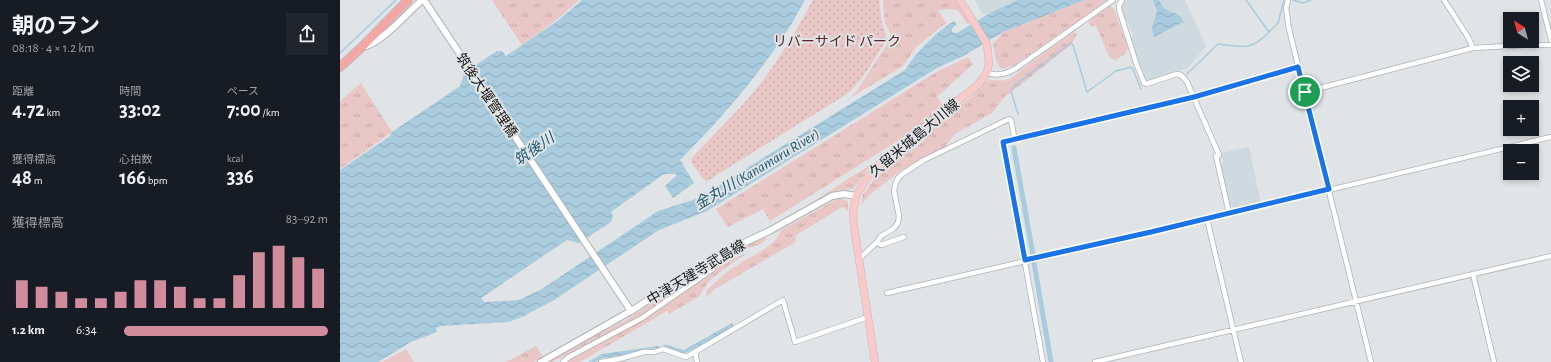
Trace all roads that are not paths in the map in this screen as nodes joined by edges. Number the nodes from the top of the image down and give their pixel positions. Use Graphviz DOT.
graph roads {
  1 [pos="408,0"];
  2 [pos="960,0"];
  3 [pos="1113,0"];
  4 [pos="1122,0"];
  5 [pos="1288,0"];
  6 [pos="1444,0"];
  7 [pos="1541,0"];
  8 [pos="424,1"];
  9 [pos="1551,40"];
  10 [pos="1551,45"];
  11 [pos="362,48"];
  12 [pos="1473,48"];
  13 [pos="340,66"];
  14 [pos="1298,67"];
  15 [pos="987,73"];
  16 [pos="1305,92"];
  17 [pos="1194,97"];
  18 [pos="1551,137"];
  19 [pos="1013,139"];
  20 [pos="1329,189"];
  21 [pos="856,196"];
  22 [pos="1229,213"];
  23 [pos="1207,219"];
  24 [pos="904,237"];
  25 [pos="877,242"];
  26 [pos="1551,256"];
  27 [pos="858,260"];
  28 [pos="1025,260"];
  29 [pos="713,269"];
  30 [pos="1473,274"];
  31 [pos="887,293"];
  32 [pos="1356,302"];
  33 [pos="629,309"];
  34 [pos="868,316"];
  35 [pos="1234,331"];
  36 [pos="695,352"];
  37 [pos="541,362"];
  38 [pos="563,362"];
  39 [pos="601,362"];
  40 [pos="698,362"];
  41 [pos="875,362"];
  42 [pos="1043,362"];
  43 [pos="1095,362"];
  44 [pos="1241,362"];
  45 [pos="1371,362"];
  46 [pos="1494,362"];
  1 -- 11 [label="highway"];
  2 -- 15 [label="main road"];
  3 -- 15 [label="street"];
  4 -- 17 [label="street"];
  5 -- 14 [label="street"];
  6 -- 12 [label="street"];
  7 -- 9 [label="street"];
  8 -- 11 [label="street"];
  8 -- 33 [label="street, 筑後大堰管理橋"];
  10 -- 12 [label="street"];
  11 -- 13 [label="highway"];
  12 -- 16 [label="street"];
  14 -- 16 [label="street"];
  14 -- 17 [label="street"];
  15 -- 21 [label="main road, 久留米城島大川線"];
  16 -- 20 [label="street"];
  17 -- 19 [label="street"];
  17 -- 22 [label="street"];
  18 -- 20 [label="street"];
  19 -- 25 [label="street"];
  19 -- 28 [label="street"];
  20 -- 22 [label="street"];
  20 -- 32 [label="street"];
  21 -- 27 [label="main road, 久留米城島大川線"];
  21 -- 33 [label="street, 中津天建寺武島線"];
  22 -- 23 [label="street"];
  23 -- 28 [label="street"];
  23 -- 35 [label="street"];
  24 -- 25 [label="street"];
  25 -- 27 [label="street"];
  26 -- 30 [label="street"];
  27 -- 34 [label="main road, 久留米城島大川線"];
  28 -- 31 [label="street"];
  28 -- 42 [label="street"];
  29 -- 38 [label="street"];
  30 -- 32 [label="street"];
  30 -- 46 [label="street"];
  32 -- 35 [label="street"];
  32 -- 45 [label="street"];
  33 -- 37 [label="street, 中津天建寺武島線"];
  34 -- 36 [label="street"];
  34 -- 41 [label="main road, 久留米城島大川線"];
  35 -- 43 [label="street"];
  35 -- 44 [label="street"];
  36 -- 39 [label="street"];
  36 -- 40 [label="street"];
}
